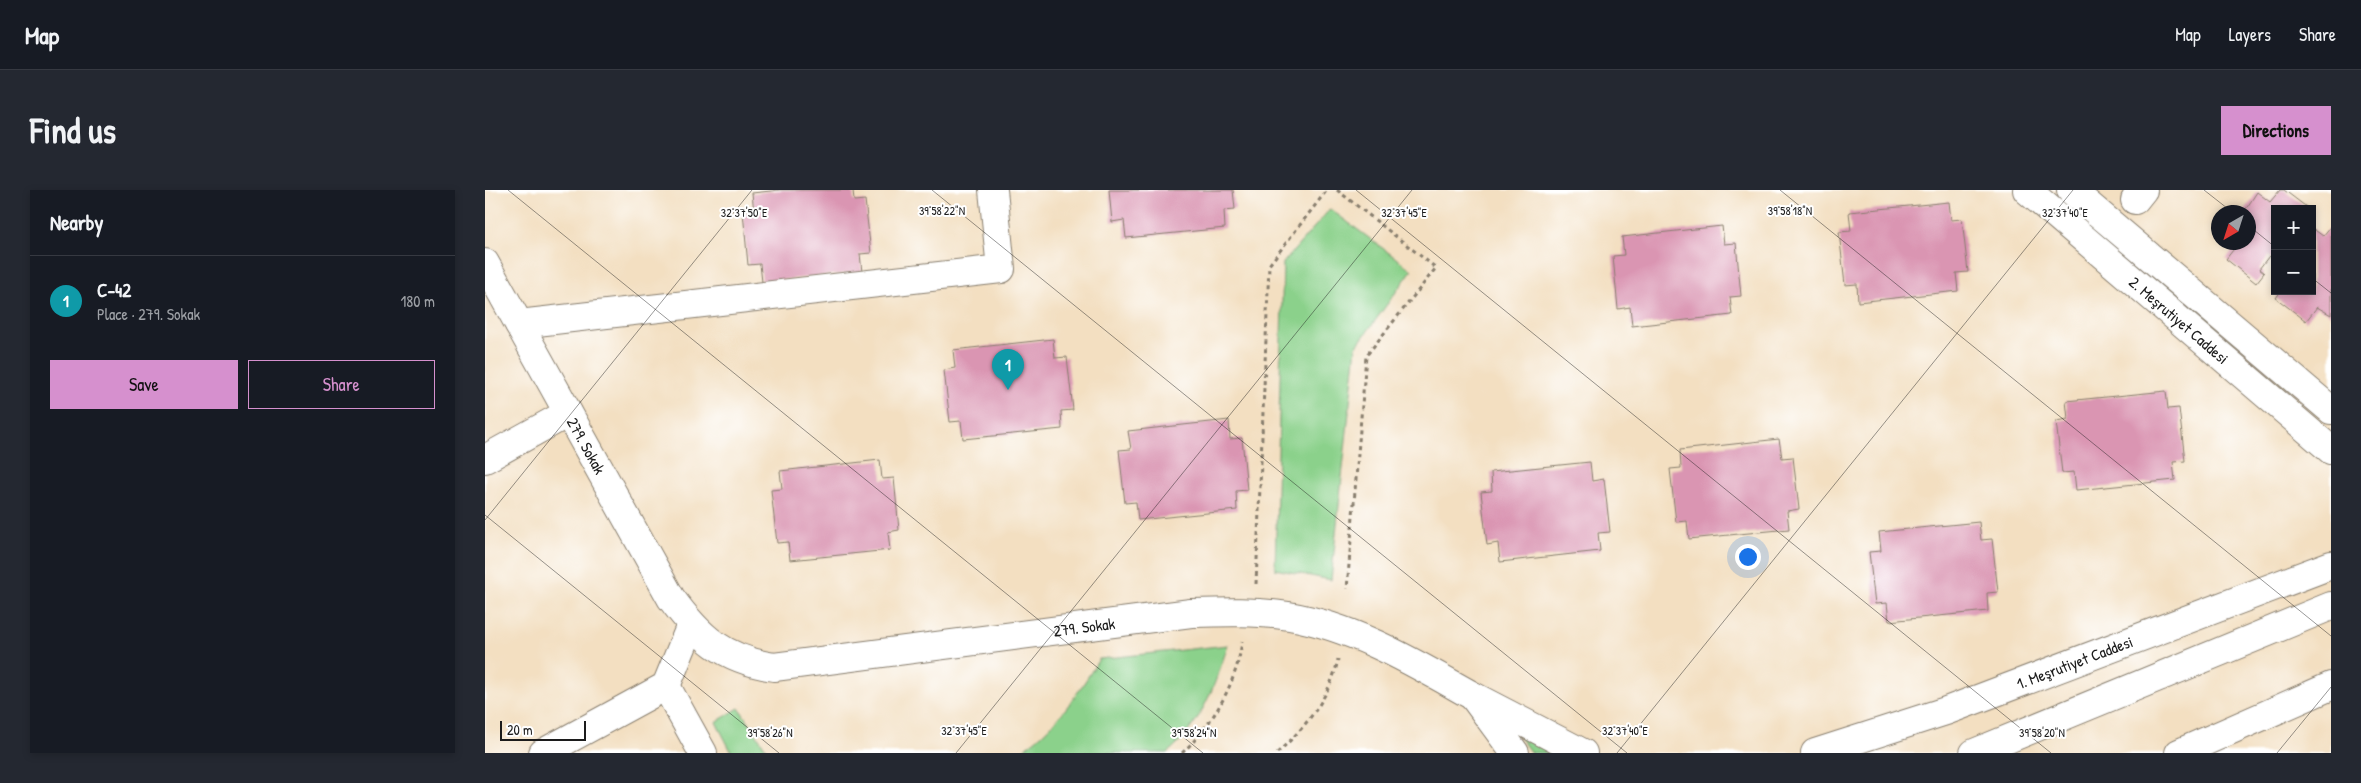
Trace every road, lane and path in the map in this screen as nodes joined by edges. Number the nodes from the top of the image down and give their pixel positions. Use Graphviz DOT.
graph roads {
  1 [pos="993,190"];
  2 [pos="1327,190"];
  3 [pos="1337,190"];
  4 [pos="2027,190"];
  5 [pos="2071,190"];
  6 [pos="485,262"];
  7 [pos="519,324"];
  8 [pos="2331,410"];
  9 [pos="568,413"];
  10 [pos="2331,450"];
  11 [pos="485,459"];
  12 [pos="2331,565"];
  13 [pos="1347,589"];
  14 [pos="2331,606"];
  15 [pos="1251,612"];
  16 [pos="691,625"];
  17 [pos="1343,632"];
  18 [pos="667,686"];
  19 [pos="2331,686"];
  20 [pos="1473,696"];
  21 [pos="543,753"];
  22 [pos="703,753"];
  23 [pos="1182,753"];
  24 [pos="1277,753"];
  25 [pos="1515,753"];
  26 [pos="1583,753"];
  27 [pos="1815,753"];
  28 [pos="1974,753"];
  29 [pos="2179,753"];
  1 -- 7 [label="street"];
  2 -- 15 [label="path"];
  3 -- 13 [label="path"];
  4 -- 10 [label="street, 2. Meşrutiyet Caddesi"];
  5 -- 8 [label="street, 2. Meşrutiyet Caddesi"];
  6 -- 7 [label="street, 279. Sokak"];
  7 -- 9 [label="street, 279. Sokak"];
  9 -- 11 [label="street"];
  9 -- 16 [label="street, 279. Sokak"];
  12 -- 27 [label="street, 1. Meşrutiyet Caddesi"];
  14 -- 28 [label="street"];
  15 -- 16 [label="street, 279. Sokak"];
  15 -- 17 [label="street, 279. Sokak"];
  15 -- 23 [label="path"];
  16 -- 18 [label="street"];
  17 -- 20 [label="street, 279. Sokak"];
  17 -- 24 [label="path"];
  18 -- 21 [label="street"];
  18 -- 22 [label="street"];
  19 -- 29 [label="street"];
  20 -- 25 [label="street, 279. Sokak"];
  20 -- 26 [label="street, 279. Sokak"];
}
